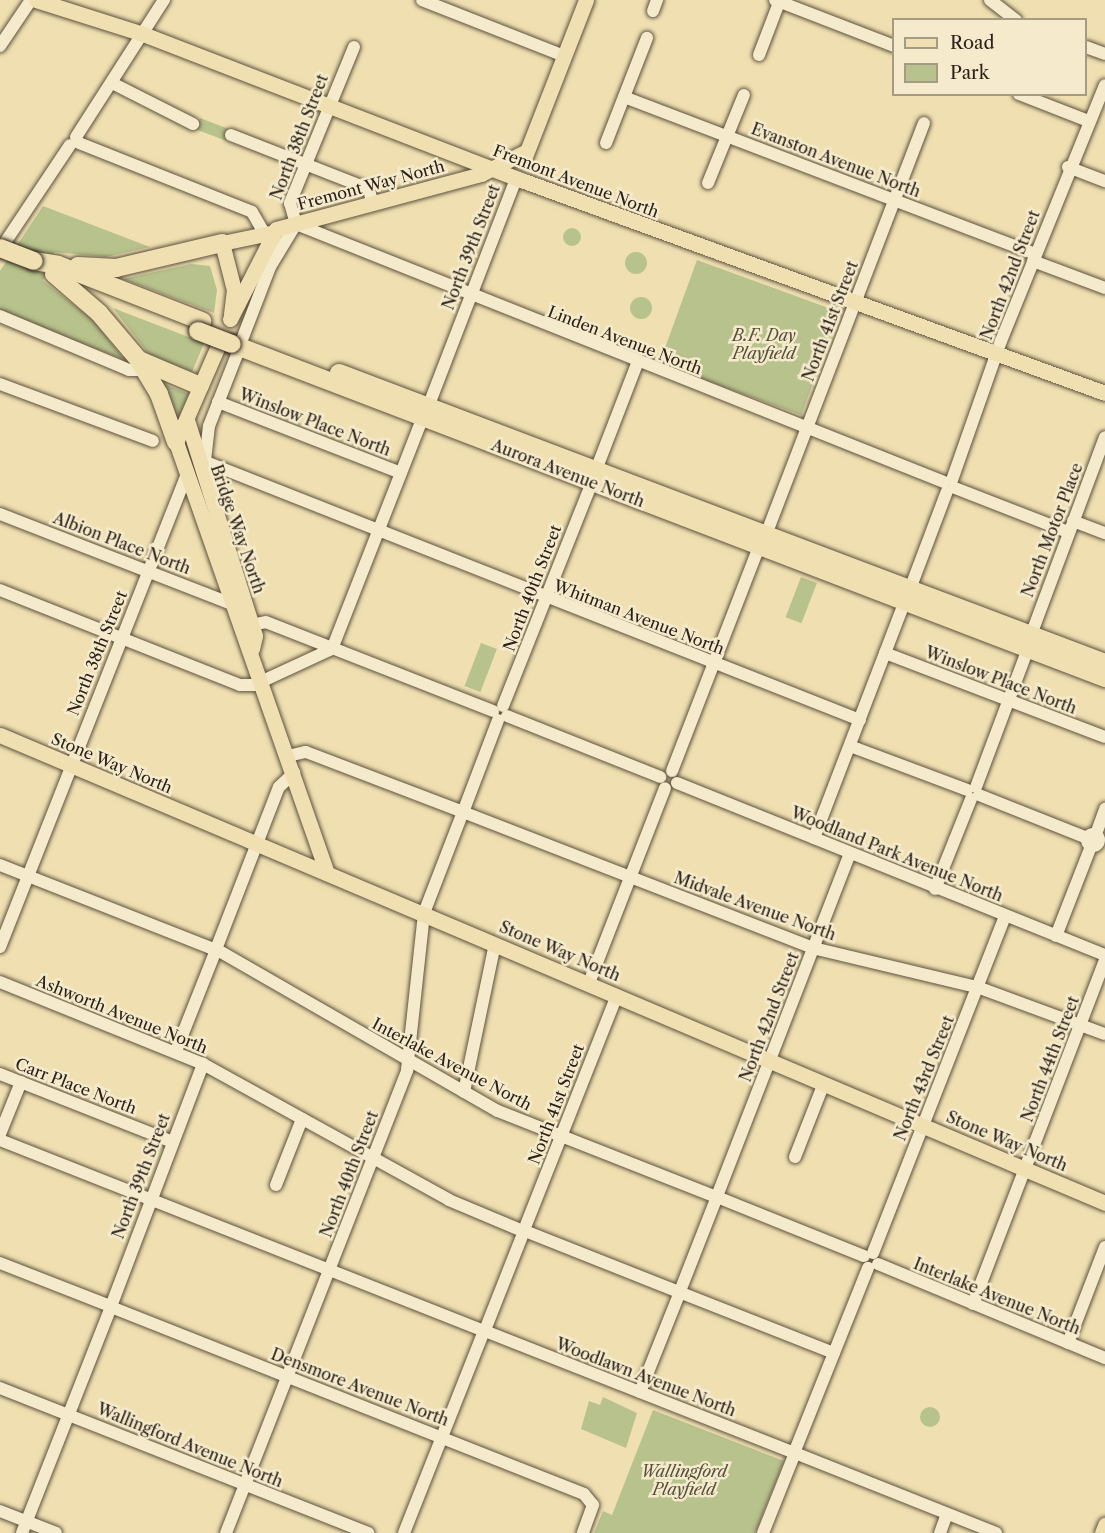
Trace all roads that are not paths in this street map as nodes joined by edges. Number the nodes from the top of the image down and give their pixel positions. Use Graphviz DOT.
graph roads {
  1 [pos="31,0"];
  2 [pos="36,0"];
  3 [pos="164,0"];
  4 [pos="422,0"];
  5 [pos="586,0"];
  6 [pos="778,0"];
  7 [pos="990,0"];
  8 [pos="1013,18"];
  9 [pos="143,34"];
  10 [pos="647,38"];
  11 [pos="892,45"];
  12 [pos="0,46"];
  13 [pos="354,47"];
  14 [pos="1087,47"];
  15 [pos="1105,54"];
  16 [pos="759,55"];
  17 [pos="564,56"];
  18 [pos="112,83"];
  19 [pos="1105,85"];
  20 [pos="744,95"];
  21 [pos="1024,96"];
  22 [pos="624,97"];
  23 [pos="330,105"];
  24 [pos="1086,120"];
  25 [pos="924,123"];
  26 [pos="193,124"];
  27 [pos="231,135"];
  28 [pos="726,136"];
  29 [pos="75,142"];
  30 [pos="606,143"];
  31 [pos="443,150"];
  32 [pos="527,151"];
  33 [pos="306,165"];
  34 [pos="1068,167"];
  35 [pos="494,170"];
  36 [pos="516,179"];
  37 [pos="1105,181"];
  38 [pos="447,183"];
  39 [pos="708,183"];
  40 [pos="895,200"];
  41 [pos="372,202"];
  42 [pos="296,224"];
  43 [pos="267,232"];
  44 [pos="222,243"];
  45 [pos="0,249"];
  46 [pos="1034,257"];
  47 [pos="56,269"];
  48 [pos="1105,288"];
  49 [pos="471,297"];
  50 [pos="855,303"];
  51 [pos="0,316"];
  52 [pos="233,338"];
  53 [pos="998,354"];
  54 [pos="142,364"];
  55 [pos="638,364"];
  56 [pos="0,384"];
  57 [pos="200,386"];
  58 [pos="1105,393"];
  59 [pos="218,402"];
  60 [pos="425,413"];
  61 [pos="187,420"];
  62 [pos="806,428"];
  63 [pos="1105,437"];
  64 [pos="153,441"];
  65 [pos="176,442"];
  66 [pos="198,470"];
  67 [pos="401,473"];
  68 [pos="594,476"];
  69 [pos="950,485"];
  70 [pos="0,514"];
  71 [pos="1070,527"];
  72 [pos="378,530"];
  73 [pos="1105,533"];
  74 [pos="763,539"];
  75 [pos="149,571"];
  76 [pos="0,590"];
  77 [pos="907,596"];
  78 [pos="546,598"];
  79 [pos="232,604"];
  80 [pos="251,625"];
  81 [pos="122,638"];
  82 [pos="1030,642"];
  83 [pos="252,649"];
  84 [pos="332,649"];
  85 [pos="885,653"];
  86 [pos="714,663"];
  87 [pos="1105,663"];
  88 [pos="1105,678"];
  89 [pos="263,681"];
  90 [pos="1009,699"];
  91 [pos="501,714"];
  92 [pos="860,720"];
  93 [pos="0,735"];
  94 [pos="1105,737"];
  95 [pos="850,746"];
  96 [pos="288,756"];
  97 [pos="72,765"];
  98 [pos="294,773"];
  99 [pos="668,780"];
  100 [pos="973,793"];
  101 [pos="1105,809"];
  102 [pos="463,812"];
  103 [pos="814,838"];
  104 [pos="1095,841"];
  105 [pos="258,844"];
  106 [pos="849,855"];
  107 [pos="0,864"];
  108 [pos="327,873"];
  109 [pos="28,876"];
  110 [pos="631,877"];
  111 [pos="935,889"];
  112 [pos="424,913"];
  113 [pos="1005,916"];
  114 [pos="1056,936"];
  115 [pos="495,944"];
  116 [pos="0,947"];
  117 [pos="813,948"];
  118 [pos="216,950"];
  119 [pos="1105,955"];
  120 [pos="1105,960"];
  121 [pos="0,982"];
  122 [pos="589,983"];
  123 [pos="977,987"];
  124 [pos="617,995"];
  125 [pos="1081,1024"];
  126 [pos="1105,1034"];
  127 [pos="176,1051"];
  128 [pos="770,1060"];
  129 [pos="408,1062"];
  130 [pos="203,1064"];
  131 [pos="0,1074"];
  132 [pos="21,1082"];
  133 [pos="824,1083"];
  134 [pos="464,1092"];
  135 [pos="302,1119"];
  136 [pos="923,1125"];
  137 [pos="0,1134"];
  138 [pos="560,1138"];
  139 [pos="0,1140"];
  140 [pos="173,1142"];
  141 [pos="373,1157"];
  142 [pos="795,1157"];
  143 [pos="1026,1169"];
  144 [pos="276,1185"];
  145 [pos="717,1197"];
  146 [pos="151,1200"];
  147 [pos="1105,1203"];
  148 [pos="524,1231"];
  149 [pos="1105,1247"];
  150 [pos="871,1260"];
  151 [pos="0,1263"];
  152 [pos="329,1270"];
  153 [pos="679,1292"];
  154 [pos="973,1304"];
  155 [pos="111,1307"];
  156 [pos="484,1331"];
  157 [pos="1068,1343"];
  158 [pos="834,1353"];
  159 [pos="1105,1358"];
  160 [pos="287,1377"];
  161 [pos="0,1388"];
  162 [pos="640,1392"];
  163 [pos="68,1414"];
  164 [pos="442,1437"];
  165 [pos="795,1453"];
  166 [pos="245,1485"];
  167 [pos="0,1511"];
  168 [pos="947,1514"];
  169 [pos="1105,1525"];
  170 [pos="24,1527"];
  171 [pos="56,1533"];
  172 [pos="226,1533"];
  173 [pos="368,1533"];
  174 [pos="404,1533"];
  175 [pos="583,1533"];
  176 [pos="763,1533"];
  177 [pos="940,1533"];
  178 [pos="996,1533"];
  179 [pos="1102,1533"];
  1 -- 12 [label="street"];
  2 -- 9 [label="main road, Fremont Avenue North"];
  3 -- 9 [label="street"];
  4 -- 17 [label="street"];
  5 -- 17 [label="main road, North 39th Street"];
  6 -- 11 [label="street"];
  6 -- 16 [label="street"];
  7 -- 8 [label="street"];
  9 -- 18 [label="street"];
  9 -- 23 [label="main road, Fremont Avenue North"];
  10 -- 22 [label="street"];
  13 -- 23 [label="street, North 38th Street"];
  14 -- 15 [label="street"];
  17 -- 32 [label="main road, North 39th Street"];
  18 -- 26 [label="street"];
  18 -- 29 [label="street"];
  19 -- 24 [label="street, North 42nd Street"];
  20 -- 28 [label="street"];
  21 -- 24 [label="street"];
  22 -- 28 [label="street, Evanston Avenue North"];
  22 -- 30 [label="street"];
  23 -- 31 [label="main road, Fremont Avenue North"];
  23 -- 33 [label="street, North 38th Street"];
  24 -- 34 [label="street, North 42nd Street"];
  25 -- 40 [label="street, North 41st Street"];
  27 -- 33 [label="street"];
  28 -- 39 [label="street"];
  28 -- 40 [label="street, Evanston Avenue North"];
  29 -- 43 [label="street"];
  29 -- 45 [label="street"];
  31 -- 35 [label="main road, Fremont Avenue North"];
  31 -- 38 [label="main road"];
  32 -- 35 [label="main road, Fremont Way North"];
  32 -- 36 [label="main road, North 39th Street"];
  33 -- 41 [label="street"];
  33 -- 42 [label="street, North 38th Street"];
  34 -- 37 [label="street"];
  34 -- 46 [label="street, North 42nd Street"];
  35 -- 36 [label="main road, Fremont Avenue North"];
  35 -- 38 [label="main road, Fremont Way North"];
  36 -- 49 [label="street, North 39th Street"];
  36 -- 50 [label="main road, Fremont Avenue North"];
  38 -- 41 [label="main road, Fremont Way North"];
  40 -- 46 [label="street, Evanston Avenue North"];
  40 -- 50 [label="street, North 41st Street"];
  41 -- 42 [label="main road, Fremont Way North"];
  42 -- 43 [label="main road, Fremont Way North"];
  42 -- 49 [label="street, Linden Avenue North"];
  42 -- 52 [label="street, North 38th Street"];
  43 -- 44 [label="main road, Fremont Way North"];
  43 -- 52 [label="main road, North 38th Street"];
  44 -- 47 [label="highway"];
  44 -- 52 [label="main road, North 38th Street"];
  45 -- 47 [label="highway, Aurora Avenue North, bridge"];
  46 -- 48 [label="street, Evanston Avenue North"];
  46 -- 53 [label="street, North 42nd Street"];
  47 -- 52 [label="highway, Aurora Avenue North, bridge"];
  47 -- 54 [label="highway"];
  49 -- 55 [label="street, Linden Avenue North"];
  49 -- 60 [label="street, North 39th Street"];
  50 -- 53 [label="main road, Fremont Avenue North"];
  50 -- 62 [label="street, North 41st Street"];
  51 -- 54 [label="street"];
  52 -- 57 [label="main road, North 38th Street"];
  52 -- 59 [label="street, North 38th Street"];
  52 -- 60 [label="highway, Aurora Avenue North"];
  53 -- 58 [label="main road, Fremont Avenue North"];
  53 -- 69 [label="street, North 42nd Street"];
  54 -- 57 [label="highway"];
  54 -- 65 [label="highway"];
  55 -- 62 [label="street, Linden Avenue North"];
  55 -- 68 [label="street, North 40th Street"];
  56 -- 64 [label="street"];
  57 -- 61 [label="main road, North 38th Street"];
  59 -- 66 [label="street, North 38th Street"];
  59 -- 67 [label="street, Winslow Place North"];
  60 -- 67 [label="street, North 39th Street"];
  60 -- 68 [label="highway, Aurora Avenue North"];
  61 -- 65 [label="main road, North 38th Street"];
  61 -- 66 [label="main road, Bridge Way North"];
  62 -- 69 [label="street, Linden Avenue North"];
  62 -- 74 [label="street, North 41st Street"];
  63 -- 71 [label="street, North Motor Place"];
  65 -- 66 [label="main road, Bridge Way North"];
  66 -- 72 [label="street, Whitman Avenue North"];
  66 -- 75 [label="street, North 38th Street"];
  66 -- 79 [label="main road, Bridge Way North"];
  66 -- 80 [label="main road, Bridge Way North"];
  67 -- 72 [label="street, North 39th Street"];
  68 -- 74 [label="highway, Aurora Avenue North"];
  68 -- 78 [label="street, North 40th Street"];
  69 -- 71 [label="street, Linden Avenue North"];
  69 -- 77 [label="street, North 42nd Street"];
  70 -- 75 [label="street, Albion Place North"];
  71 -- 73 [label="street, Linden Avenue North"];
  71 -- 82 [label="street, North Motor Place"];
  72 -- 78 [label="street, Whitman Avenue North"];
  72 -- 84 [label="street, North 39th Street"];
  74 -- 77 [label="highway, Aurora Avenue North"];
  74 -- 86 [label="street, North 41st Street"];
  75 -- 79 [label="street, Albion Place North"];
  75 -- 81 [label="street, North 38th Street"];
  76 -- 81 [label="street"];
  77 -- 82 [label="highway, Aurora Avenue North"];
  77 -- 85 [label="street, North 42nd Street"];
  78 -- 86 [label="street, Whitman Avenue North"];
  78 -- 91 [label="street, North 40th Street"];
  79 -- 83 [label="main road, Bridge Way North"];
  80 -- 83 [label="main road, Bridge Way North"];
  80 -- 84 [label="street, Woodland Park Avenue North"];
  81 -- 89 [label="street"];
  81 -- 97 [label="street, North 38th Street"];
  82 -- 87 [label="highway, Aurora Avenue North"];
  82 -- 88 [label="highway, Aurora Avenue North"];
  82 -- 90 [label="street, North Motor Place"];
  83 -- 89 [label="main road, Bridge Way North"];
  84 -- 89 [label="street"];
  84 -- 91 [label="street, Woodland Park Avenue North"];
  85 -- 90 [label="street, Winslow Place North"];
  85 -- 92 [label="street, North 42nd Street"];
  86 -- 92 [label="street, Whitman Avenue North"];
  86 -- 99 [label="street, North 41st Street"];
  89 -- 96 [label="main road, Bridge Way North"];
  90 -- 94 [label="street, Winslow Place North"];
  90 -- 100 [label="street, North Motor Place"];
  91 -- 99 [label="street, Woodland Park Avenue North"];
  91 -- 102 [label="street, North 40th Street"];
  92 -- 95 [label="street, North 42nd Street"];
  93 -- 97 [label="main road, Stone Way North"];
  95 -- 100 [label="street"];
  95 -- 103 [label="street, North 42nd Street"];
  96 -- 98 [label="main road, Bridge Way North"];
  96 -- 102 [label="street, Midvale Avenue North"];
  97 -- 105 [label="main road, Stone Way North"];
  97 -- 109 [label="street, North 38th Street"];
  98 -- 105 [label="street"];
  98 -- 108 [label="main road, Bridge Way North"];
  99 -- 103 [label="street, Woodland Park Avenue North"];
  99 -- 110 [label="street, North 41st Street"];
  100 -- 104 [label="street"];
  100 -- 111 [label="street, North Motor Place"];
  101 -- 104 [label="street"];
  102 -- 110 [label="street, Midvale Avenue North"];
  102 -- 112 [label="street, North 40th Street"];
  103 -- 106 [label="street, Woodland Park Avenue North"];
  104 -- 114 [label="street"];
  105 -- 108 [label="main road, Stone Way North"];
  105 -- 118 [label="street"];
  106 -- 111 [label="street, Woodland Park Avenue North"];
  106 -- 117 [label="street, North 42nd Street"];
  107 -- 109 [label="street, Interlake Avenue North"];
  108 -- 112 [label="main road, Stone Way North"];
  109 -- 116 [label="street, North 38th Street"];
  109 -- 118 [label="street, Interlake Avenue North"];
  110 -- 117 [label="street, Midvale Avenue North"];
  110 -- 122 [label="street, North 41st Street"];
  111 -- 113 [label="street, Woodland Park Avenue North"];
  112 -- 115 [label="main road, Stone Way North"];
  112 -- 129 [label="street, North 40th Street"];
  113 -- 114 [label="street, Woodland Park Avenue North"];
  113 -- 123 [label="street, North 43rd Street"];
  114 -- 119 [label="street, Woodland Park Avenue North"];
  115 -- 122 [label="main road, Stone Way North"];
  115 -- 134 [label="street"];
  117 -- 123 [label="street, Midvale Avenue North"];
  117 -- 128 [label="street, North 42nd Street"];
  118 -- 127 [label="street"];
  118 -- 129 [label="street, Interlake Avenue North"];
  120 -- 125 [label="street, North 44th Street"];
  121 -- 127 [label="street, Ashworth Avenue North"];
  122 -- 124 [label="main road, Stone Way North"];
  123 -- 125 [label="street, Midvale Avenue North"];
  123 -- 136 [label="street, North 43rd Street"];
  124 -- 128 [label="main road, Stone Way North"];
  124 -- 138 [label="street, North 41st Street"];
  125 -- 126 [label="street, Midvale Avenue North"];
  125 -- 143 [label="street, North 44th Street"];
  127 -- 130 [label="street, Ashworth Avenue North"];
  128 -- 133 [label="main road, Stone Way North"];
  128 -- 145 [label="street, North 42nd Street"];
  129 -- 134 [label="street, Interlake Avenue North"];
  129 -- 141 [label="street, North 40th Street"];
  130 -- 135 [label="street, Ashworth Avenue North"];
  130 -- 140 [label="street, North 39th Street"];
  131 -- 132 [label="street, Carr Place North"];
  132 -- 137 [label="street"];
  132 -- 140 [label="street, Carr Place North"];
  133 -- 136 [label="main road, Stone Way North"];
  133 -- 142 [label="street"];
  134 -- 138 [label="street, Interlake Avenue North"];
  135 -- 141 [label="street, Ashworth Avenue North"];
  135 -- 144 [label="street"];
  136 -- 143 [label="main road, Stone Way North"];
  136 -- 150 [label="street, North 43rd Street"];
  138 -- 145 [label="street, Interlake Avenue North"];
  138 -- 148 [label="street, North 41st Street"];
  139 -- 146 [label="street, Woodlawn Avenue North"];
  140 -- 146 [label="street, North 39th Street"];
  141 -- 148 [label="street, Ashworth Avenue North"];
  141 -- 152 [label="street, North 40th Street"];
  143 -- 147 [label="main road, Stone Way North"];
  143 -- 154 [label="street, North 44th Street"];
  145 -- 150 [label="street, Interlake Avenue North"];
  145 -- 153 [label="street, North 42nd Street"];
  146 -- 152 [label="street, Woodlawn Avenue North"];
  146 -- 155 [label="street, North 39th Street"];
  148 -- 153 [label="street, Ashworth Avenue North"];
  148 -- 156 [label="street, North 41st Street"];
  149 -- 157 [label="street"];
  150 -- 154 [label="street, Interlake Avenue North"];
  150 -- 158 [label="street, North 43rd Street"];
  151 -- 155 [label="street, Densmore Avenue North"];
  152 -- 156 [label="street, Woodlawn Avenue North"];
  152 -- 160 [label="street, North 40th Street"];
  153 -- 158 [label="street, Ashworth Avenue North"];
  153 -- 162 [label="street, North 42nd Street"];
  154 -- 157 [label="street, Interlake Avenue North"];
  155 -- 160 [label="street, Densmore Avenue North"];
  155 -- 163 [label="street, North 39th Street"];
  156 -- 162 [label="street, Woodlawn Avenue North"];
  156 -- 164 [label="street, North 41st Street"];
  157 -- 159 [label="street, Interlake Avenue North"];
  158 -- 165 [label="street, North 43rd Street"];
  160 -- 164 [label="street, Densmore Avenue North"];
  160 -- 166 [label="street, North 40th Street"];
  161 -- 163 [label="street, Wallingford Avenue North"];
  162 -- 165 [label="street, Woodlawn Avenue North"];
  163 -- 166 [label="street, Wallingford Avenue North"];
  163 -- 170 [label="street, North 39th Street"];
  164 -- 174 [label="street, North 41st Street"];
  164 -- 175 [label="street, Densmore Avenue North"];
  165 -- 168 [label="street, Woodlawn Avenue North"];
  165 -- 176 [label="street, North 43rd Street"];
  166 -- 172 [label="street, North 40th Street"];
  166 -- 173 [label="street, Wallingford Avenue North"];
  167 -- 170 [label="street"];
  168 -- 177 [label="street"];
  168 -- 178 [label="street, Woodlawn Avenue North"];
  169 -- 179 [label="main road"];
  170 -- 171 [label="street"];
}
